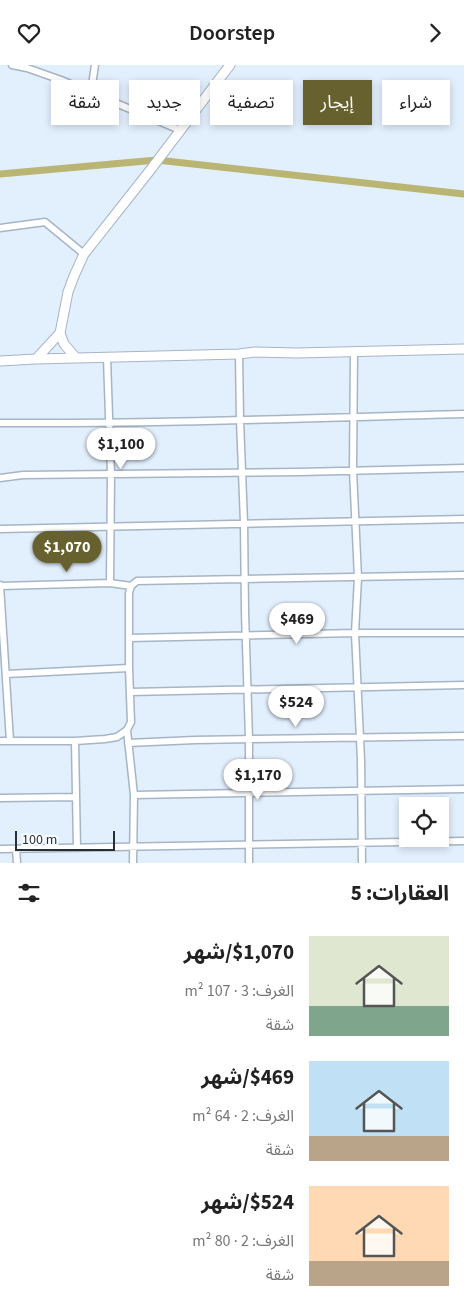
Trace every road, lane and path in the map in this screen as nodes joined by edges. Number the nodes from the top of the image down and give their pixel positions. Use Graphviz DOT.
graph roads {
  1 [pos="12,65"];
  2 [pos="95,65"];
  3 [pos="230,65"];
  4 [pos="60,80"];
  5 [pos="93,80"];
  6 [pos="119,104"];
  7 [pos="180,130"];
  8 [pos="0,228"];
  9 [pos="84,254"];
  10 [pos="60,333"];
  11 [pos="464,349"];
  12 [pos="354,351"];
  13 [pos="239,354"];
  14 [pos="76,358"];
  15 [pos="107,358"];
  16 [pos="36,359"];
  17 [pos="0,361"];
  18 [pos="464,414"];
  19 [pos="354,418"];
  20 [pos="240,420"];
  21 [pos="0,423"];
  22 [pos="108,423"];
  23 [pos="464,468"];
  24 [pos="353,470"];
  25 [pos="242,472"];
  26 [pos="110,474"];
  27 [pos="0,478"];
  28 [pos="464,519"];
  29 [pos="355,522"];
  30 [pos="244,523"];
  31 [pos="109,527"];
  32 [pos="0,529"];
  33 [pos="464,575"];
  34 [pos="358,578"];
  35 [pos="245,579"];
  36 [pos="110,583"];
  37 [pos="0,585"];
  38 [pos="131,586"];
  39 [pos="355,633"];
  40 [pos="464,633"];
  41 [pos="245,636"];
  42 [pos="129,638"];
  43 [pos="2,648"];
  44 [pos="129,668"];
  45 [pos="6,674"];
  46 [pos="464,685"];
  47 [pos="357,687"];
  48 [pos="247,689"];
  49 [pos="130,692"];
  50 [pos="127,731"];
  51 [pos="464,735"];
  52 [pos="359,738"];
  53 [pos="248,739"];
  54 [pos="0,741"];
  55 [pos="10,741"];
  56 [pos="75,741"];
  57 [pos="128,743"];
  58 [pos="464,789"];
  59 [pos="360,791"];
  60 [pos="248,793"];
  61 [pos="134,795"];
  62 [pos="76,797"];
  63 [pos="0,798"];
  64 [pos="464,841"];
  65 [pos="361,842"];
  66 [pos="248,845"];
  67 [pos="133,847"];
  68 [pos="77,848"];
  69 [pos="0,849"];
  70 [pos="16,849"];
  71 [pos="17,863"];
  72 [pos="133,863"];
  73 [pos="249,863"];
  74 [pos="362,863"];
  1 -- 4 [label="street"];
  2 -- 5 [label="street"];
  3 -- 7 [label="main road"];
  6 -- 7 [label="street"];
  7 -- 9 [label="main road"];
  8 -- 9 [label="street"];
  9 -- 10 [label="main road"];
  10 -- 14 [label="main road"];
  10 -- 16 [label="main road"];
  11 -- 12 [label="main road"];
  12 -- 13 [label="main road"];
  12 -- 19 [label="street"];
  13 -- 15 [label="main road"];
  13 -- 20 [label="street"];
  14 -- 15 [label="main road"];
  14 -- 16 [label="main road"];
  15 -- 22 [label="street"];
  16 -- 17 [label="main road"];
  18 -- 19 [label="street"];
  19 -- 20 [label="street"];
  19 -- 24 [label="street"];
  20 -- 22 [label="street"];
  20 -- 25 [label="street"];
  21 -- 22 [label="street"];
  22 -- 26 [label="street"];
  23 -- 24 [label="street"];
  24 -- 25 [label="street"];
  24 -- 29 [label="street"];
  25 -- 26 [label="street"];
  25 -- 30 [label="street"];
  26 -- 27 [label="street"];
  26 -- 31 [label="street"];
  28 -- 29 [label="street"];
  29 -- 30 [label="street"];
  29 -- 34 [label="street"];
  30 -- 31 [label="street"];
  30 -- 35 [label="street"];
  31 -- 32 [label="street"];
  31 -- 36 [label="street"];
  33 -- 34 [label="street"];
  34 -- 35 [label="street"];
  34 -- 39 [label="street"];
  35 -- 38 [label="street"];
  35 -- 41 [label="street"];
  36 -- 37 [label="street"];
  36 -- 38 [label="street"];
  37 -- 43 [label="street"];
  38 -- 42 [label="street"];
  39 -- 40 [label="street"];
  39 -- 41 [label="street"];
  39 -- 47 [label="street"];
  41 -- 42 [label="street"];
  41 -- 48 [label="street"];
  42 -- 44 [label="street"];
  43 -- 45 [label="street"];
  44 -- 45 [label="street"];
  44 -- 49 [label="street"];
  45 -- 55 [label="street"];
  46 -- 47 [label="street"];
  47 -- 48 [label="street"];
  47 -- 52 [label="street"];
  48 -- 49 [label="street"];
  48 -- 53 [label="street"];
  49 -- 50 [label="street"];
  50 -- 56 [label="street"];
  50 -- 57 [label="street"];
  51 -- 52 [label="street"];
  52 -- 53 [label="street"];
  52 -- 59 [label="street"];
  53 -- 57 [label="street"];
  53 -- 60 [label="street"];
  54 -- 55 [label="street"];
  55 -- 56 [label="street"];
  56 -- 62 [label="street"];
  57 -- 61 [label="street"];
  58 -- 59 [label="street"];
  59 -- 60 [label="street"];
  59 -- 65 [label="street"];
  60 -- 61 [label="street"];
  60 -- 66 [label="street"];
  61 -- 67 [label="street"];
  62 -- 63 [label="street"];
  62 -- 68 [label="street"];
  64 -- 65 [label="street"];
  65 -- 66 [label="street"];
  65 -- 74 [label="street"];
  66 -- 67 [label="street"];
  66 -- 73 [label="street"];
  67 -- 68 [label="street"];
  67 -- 72 [label="street"];
  68 -- 70 [label="street"];
  69 -- 70 [label="street"];
  70 -- 71 [label="street"];
}
